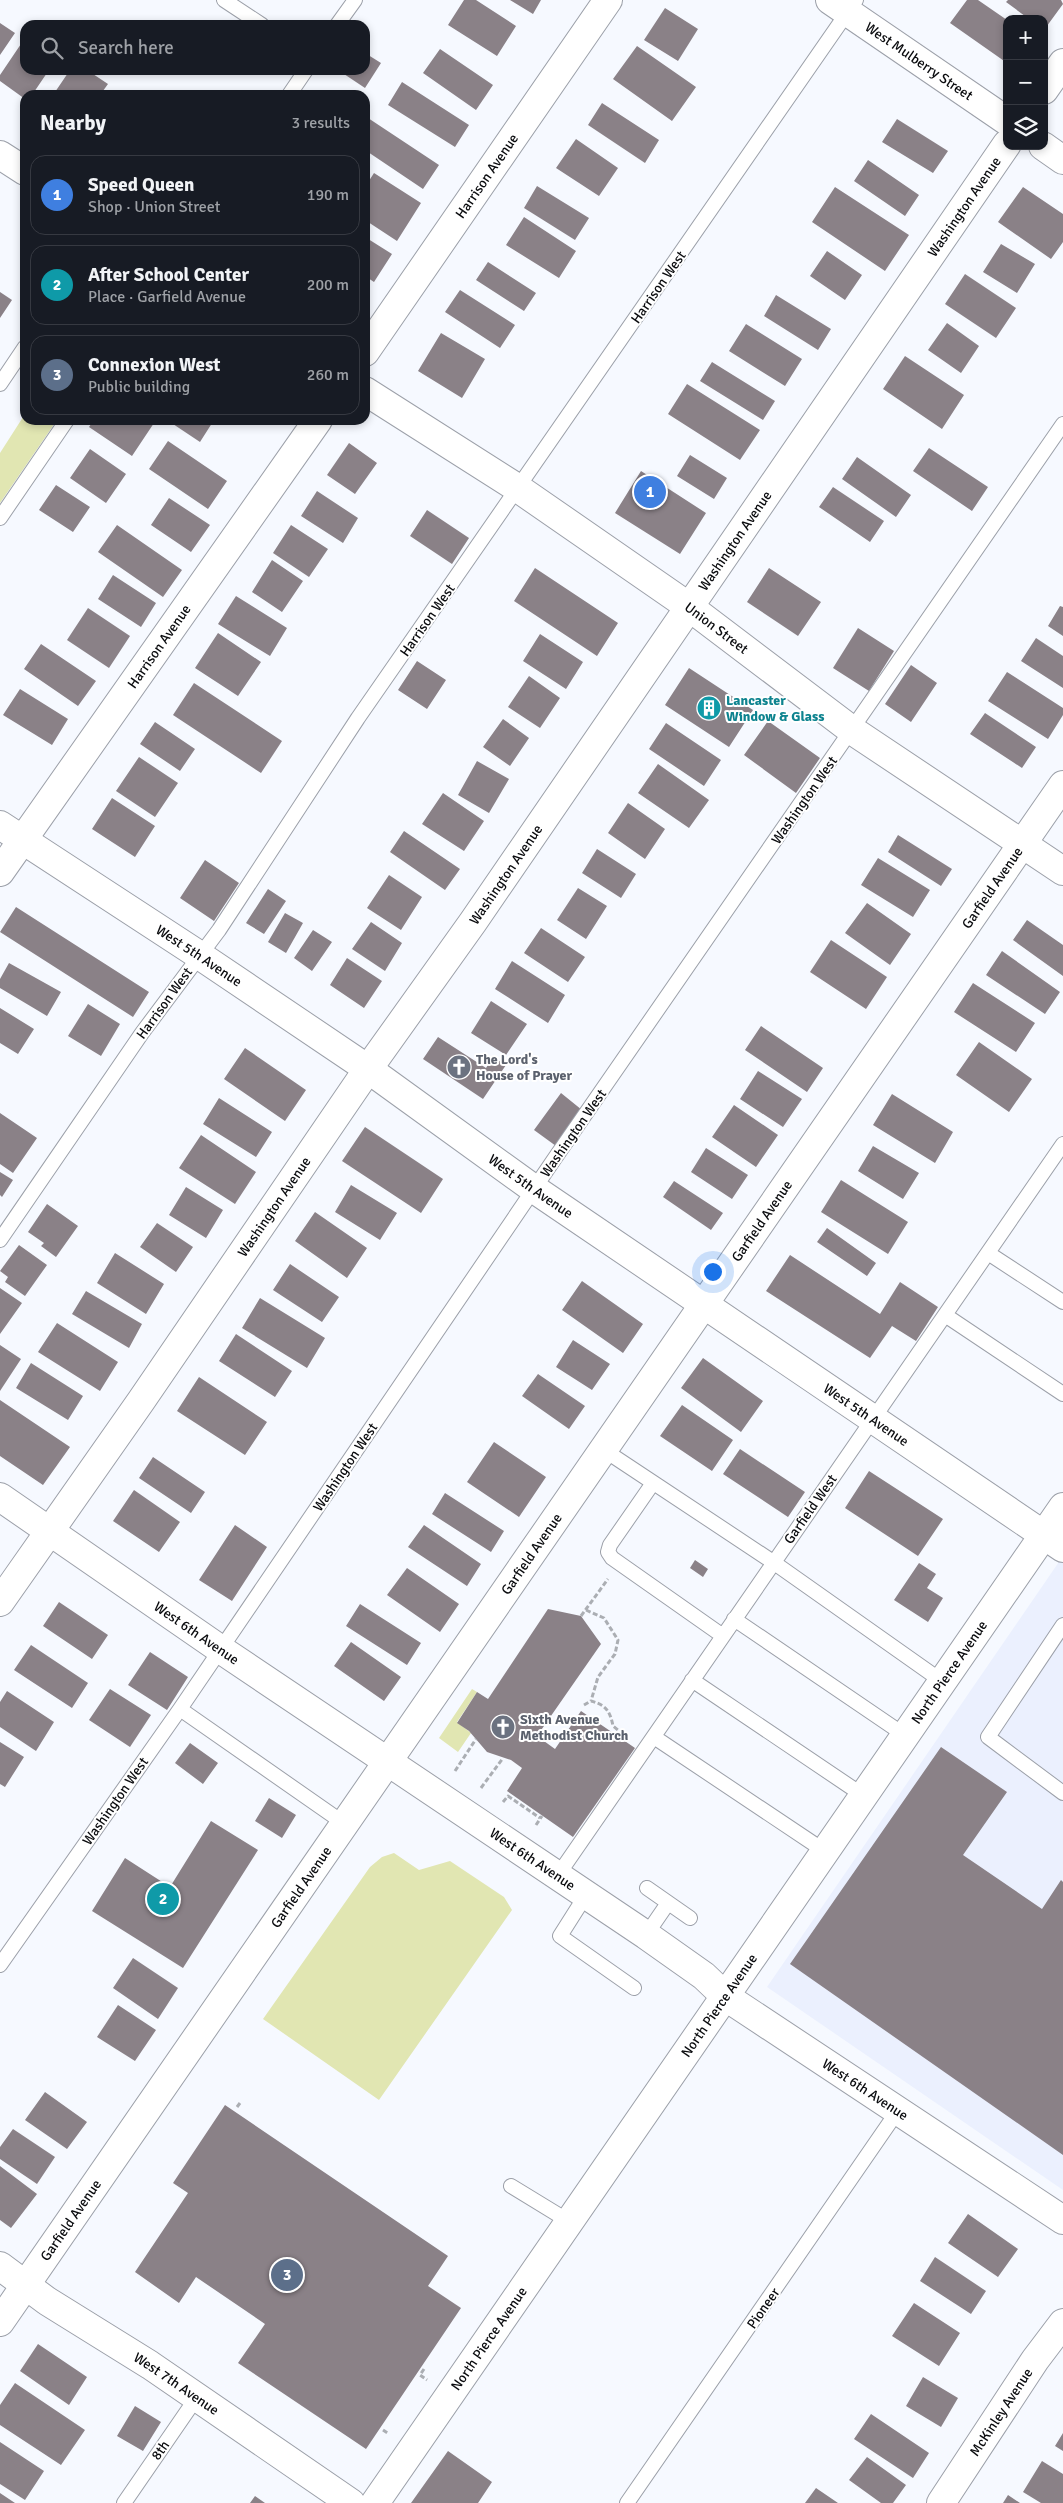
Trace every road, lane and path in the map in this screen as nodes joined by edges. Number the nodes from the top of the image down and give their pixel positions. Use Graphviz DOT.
graph roads {
  1 [pos="224,0"];
  2 [pos="355,0"];
  3 [pos="608,0"];
  4 [pos="845,4"];
  5 [pos="254,20"];
  6 [pos="341,20"];
  7 [pos="1063,63"];
  8 [pos="303,75"];
  9 [pos="1048,84"];
  10 [pos="292,90"];
  11 [pos="1003,118"];
  12 [pos="1003,150"];
  13 [pos="1048,150"];
  14 [pos="0,155"];
  15 [pos="1063,160"];
  16 [pos="20,168"];
  17 [pos="370,345"];
  18 [pos="20,354"];
  19 [pos="0,384"];
  20 [pos="370,394"];
  21 [pos="1063,424"];
  22 [pos="64,425"];
  23 [pos="314,425"];
  24 [pos="518,490"];
  25 [pos="0,518"];
  26 [pos="688,606"];
  27 [pos="853,731"];
  28 [pos="1063,785"];
  29 [pos="0,825"];
  30 [pos="22,840"];
  31 [pos="1022,844"];
  32 [pos="1063,871"];
  33 [pos="0,872"];
  34 [pos="199,955"];
  35 [pos="368,1069"];
  36 [pos="1063,1144"];
  37 [pos="534,1190"];
  38 [pos="0,1240"];
  39 [pos="988,1253"];
  40 [pos="1063,1302"];
  41 [pos="704,1305"];
  42 [pos="945,1315"];
  43 [pos="1063,1394"];
  44 [pos="872,1420"];
  45 [pos="604,1450"];
  46 [pos="653,1482"];
  47 [pos="0,1497"];
  48 [pos="1063,1507"];
  49 [pos="50,1531"];
  50 [pos="1053,1541"];
  51 [pos="620,1562"];
  52 [pos="773,1562"];
  53 [pos="0,1602"];
  54 [pos="586,1610"];
  55 [pos="582,1616"];
  56 [pos="734,1619"];
  57 [pos="1063,1625"];
  58 [pos="723,1636"];
  59 [pos="220,1649"];
  60 [pos="692,1680"];
  61 [pos="942,1682"];
  62 [pos="591,1701"];
  63 [pos="584,1705"];
  64 [pos="180,1709"];
  65 [pos="906,1736"];
  66 [pos="654,1737"];
  67 [pos="476,1739"];
  68 [pos="645,1750"];
  69 [pos="503,1758"];
  70 [pos="389,1762"];
  71 [pos="455,1771"];
  72 [pos="481,1788"];
  73 [pos="1063,1793"];
  74 [pos="864,1796"];
  75 [pos="503,1802"];
  76 [pos="345,1824"];
  77 [pos="536,1825"];
  78 [pos="826,1852"];
  79 [pos="558,1875"];
  80 [pos="647,1888"];
  81 [pos="586,1895"];
  82 [pos="668,1903"];
  83 [pos="690,1918"];
  84 [pos="646,1935"];
  85 [pos="0,1965"];
  86 [pos="634,1988"];
  87 [pos="726,1997"];
  88 [pos="240,2103"];
  89 [pos="237,2107"];
  90 [pos="897,2112"];
  91 [pos="512,2186"];
  92 [pos="1063,2220"];
  93 [pos="570,2222"];
  94 [pos="0,2266"];
  95 [pos="26,2284"];
  96 [pos="0,2322"];
  97 [pos="1063,2322"];
  98 [pos="424,2369"];
  99 [pos="428,2380"];
  100 [pos="197,2397"];
  101 [pos="383,2430"];
  102 [pos="390,2434"];
  103 [pos="124,2503"];
  104 [pos="352,2503"];
  105 [pos="375,2503"];
  106 [pos="627,2503"];
  107 [pos="941,2503"];
  1 -- 5 [label="lane"];
  2 -- 6 [label="lane"];
  3 -- 17 [label="street, Harrison Avenue"];
  4 -- 11 [label="street, West Mulberry Street"];
  4 -- 24 [label="lane, Harrison West"];
  7 -- 9 [label="street"];
  8 -- 10 [label="lane"];
  12 -- 26 [label="street, Washington Avenue"];
  13 -- 15 [label="street"];
  14 -- 16 [label="street"];
  18 -- 19 [label="lane"];
  20 -- 24 [label="street, Union Street"];
  21 -- 27 [label="lane, Washington West"];
  22 -- 25 [label="lane"];
  23 -- 30 [label="street, Harrison Avenue"];
  24 -- 26 [label="street, Union Street"];
  24 -- 34 [label="lane, Harrison West"];
  26 -- 27 [label="street, Union Street"];
  26 -- 35 [label="street, Washington Avenue"];
  27 -- 31 [label="street, Union Street"];
  27 -- 37 [label="lane, Washington West"];
  28 -- 31 [label="street, Garfield Avenue"];
  29 -- 30 [label="street, West 5th Avenue"];
  30 -- 33 [label="street, Harrison Avenue"];
  30 -- 34 [label="street, West 5th Avenue"];
  31 -- 32 [label="street, Union Street"];
  31 -- 41 [label="street, Garfield Avenue"];
  34 -- 35 [label="street, West 5th Avenue"];
  34 -- 38 [label="lane, Harrison West"];
  35 -- 37 [label="street, West 5th Avenue"];
  35 -- 49 [label="street, Washington Avenue"];
  36 -- 39 [label="lane, Garfield West"];
  37 -- 41 [label="street, West 5th Avenue"];
  37 -- 59 [label="lane, Washington West"];
  39 -- 40 [label="lane"];
  39 -- 42 [label="lane, Garfield West"];
  41 -- 44 [label="street, West 5th Avenue"];
  41 -- 45 [label="street, Garfield Avenue"];
  42 -- 43 [label="lane"];
  42 -- 44 [label="lane, Garfield West"];
  44 -- 50 [label="street, West 5th Avenue"];
  44 -- 52 [label="lane, Garfield West"];
  45 -- 46 [label="lane"];
  45 -- 70 [label="street, Garfield Avenue"];
  46 -- 51 [label="lane"];
  46 -- 52 [label="lane"];
  47 -- 49 [label="street, West 6th Avenue"];
  48 -- 50 [label="street, North Pierce Avenue"];
  49 -- 53 [label="street, Washington Avenue"];
  49 -- 59 [label="street, West 6th Avenue"];
  50 -- 61 [label="street, North Pierce Avenue"];
  51 -- 54 [label="path"];
  51 -- 58 [label="lane"];
  52 -- 56 [label="lane, Garfield West"];
  52 -- 61 [label="lane"];
  54 -- 55 [label="path"];
  54 -- 62 [label="path"];
  56 -- 58 [label="lane, Garfield West"];
  56 -- 65 [label="lane"];
  57 -- 73 [label="lane"];
  58 -- 60 [label="lane, Garfield West"];
  59 -- 64 [label="lane, Washington West"];
  59 -- 70 [label="street, West 6th Avenue"];
  60 -- 66 [label="lane, Garfield West"];
  60 -- 74 [label="lane"];
  61 -- 65 [label="street, North Pierce Avenue"];
  62 -- 63 [label="path"];
  62 -- 68 [label="path"];
  64 -- 76 [label="lane"];
  64 -- 85 [label="lane, Washington West"];
  65 -- 74 [label="street, North Pierce Avenue"];
  66 -- 68 [label="lane, Garfield West"];
  66 -- 78 [label="lane"];
  67 -- 71 [label="path"];
  68 -- 79 [label="lane, Garfield West"];
  69 -- 72 [label="path"];
  70 -- 76 [label="street, Garfield Avenue"];
  70 -- 79 [label="street, West 6th Avenue"];
  74 -- 78 [label="street, North Pierce Avenue"];
  75 -- 77 [label="path"];
  76 -- 95 [label="street, Garfield Avenue"];
  78 -- 87 [label="street, North Pierce Avenue"];
  79 -- 81 [label="street, West 6th Avenue"];
  80 -- 82 [label="lane"];
  81 -- 84 [label="street, West 6th Avenue"];
  81 -- 86 [label="lane"];
  82 -- 83 [label="lane"];
  82 -- 84 [label="lane"];
  84 -- 87 [label="street, West 6th Avenue"];
  87 -- 90 [label="street, West 6th Avenue"];
  87 -- 93 [label="street, North Pierce Avenue"];
  88 -- 89 [label="path"];
  90 -- 92 [label="street, West 6th Avenue"];
  90 -- 106 [label="lane, Pioneer"];
  91 -- 93 [label="lane"];
  93 -- 105 [label="street, North Pierce Avenue"];
  94 -- 95 [label="street, West 7th Avenue"];
  95 -- 96 [label="street, Garfield Avenue"];
  95 -- 100 [label="street, West 7th Avenue"];
  97 -- 107 [label="street, McKinley Avenue"];
  98 -- 99 [label="path"];
  100 -- 103 [label="lane, 8th"];
  100 -- 104 [label="street, West 7th Avenue"];
  101 -- 102 [label="path"];
}
